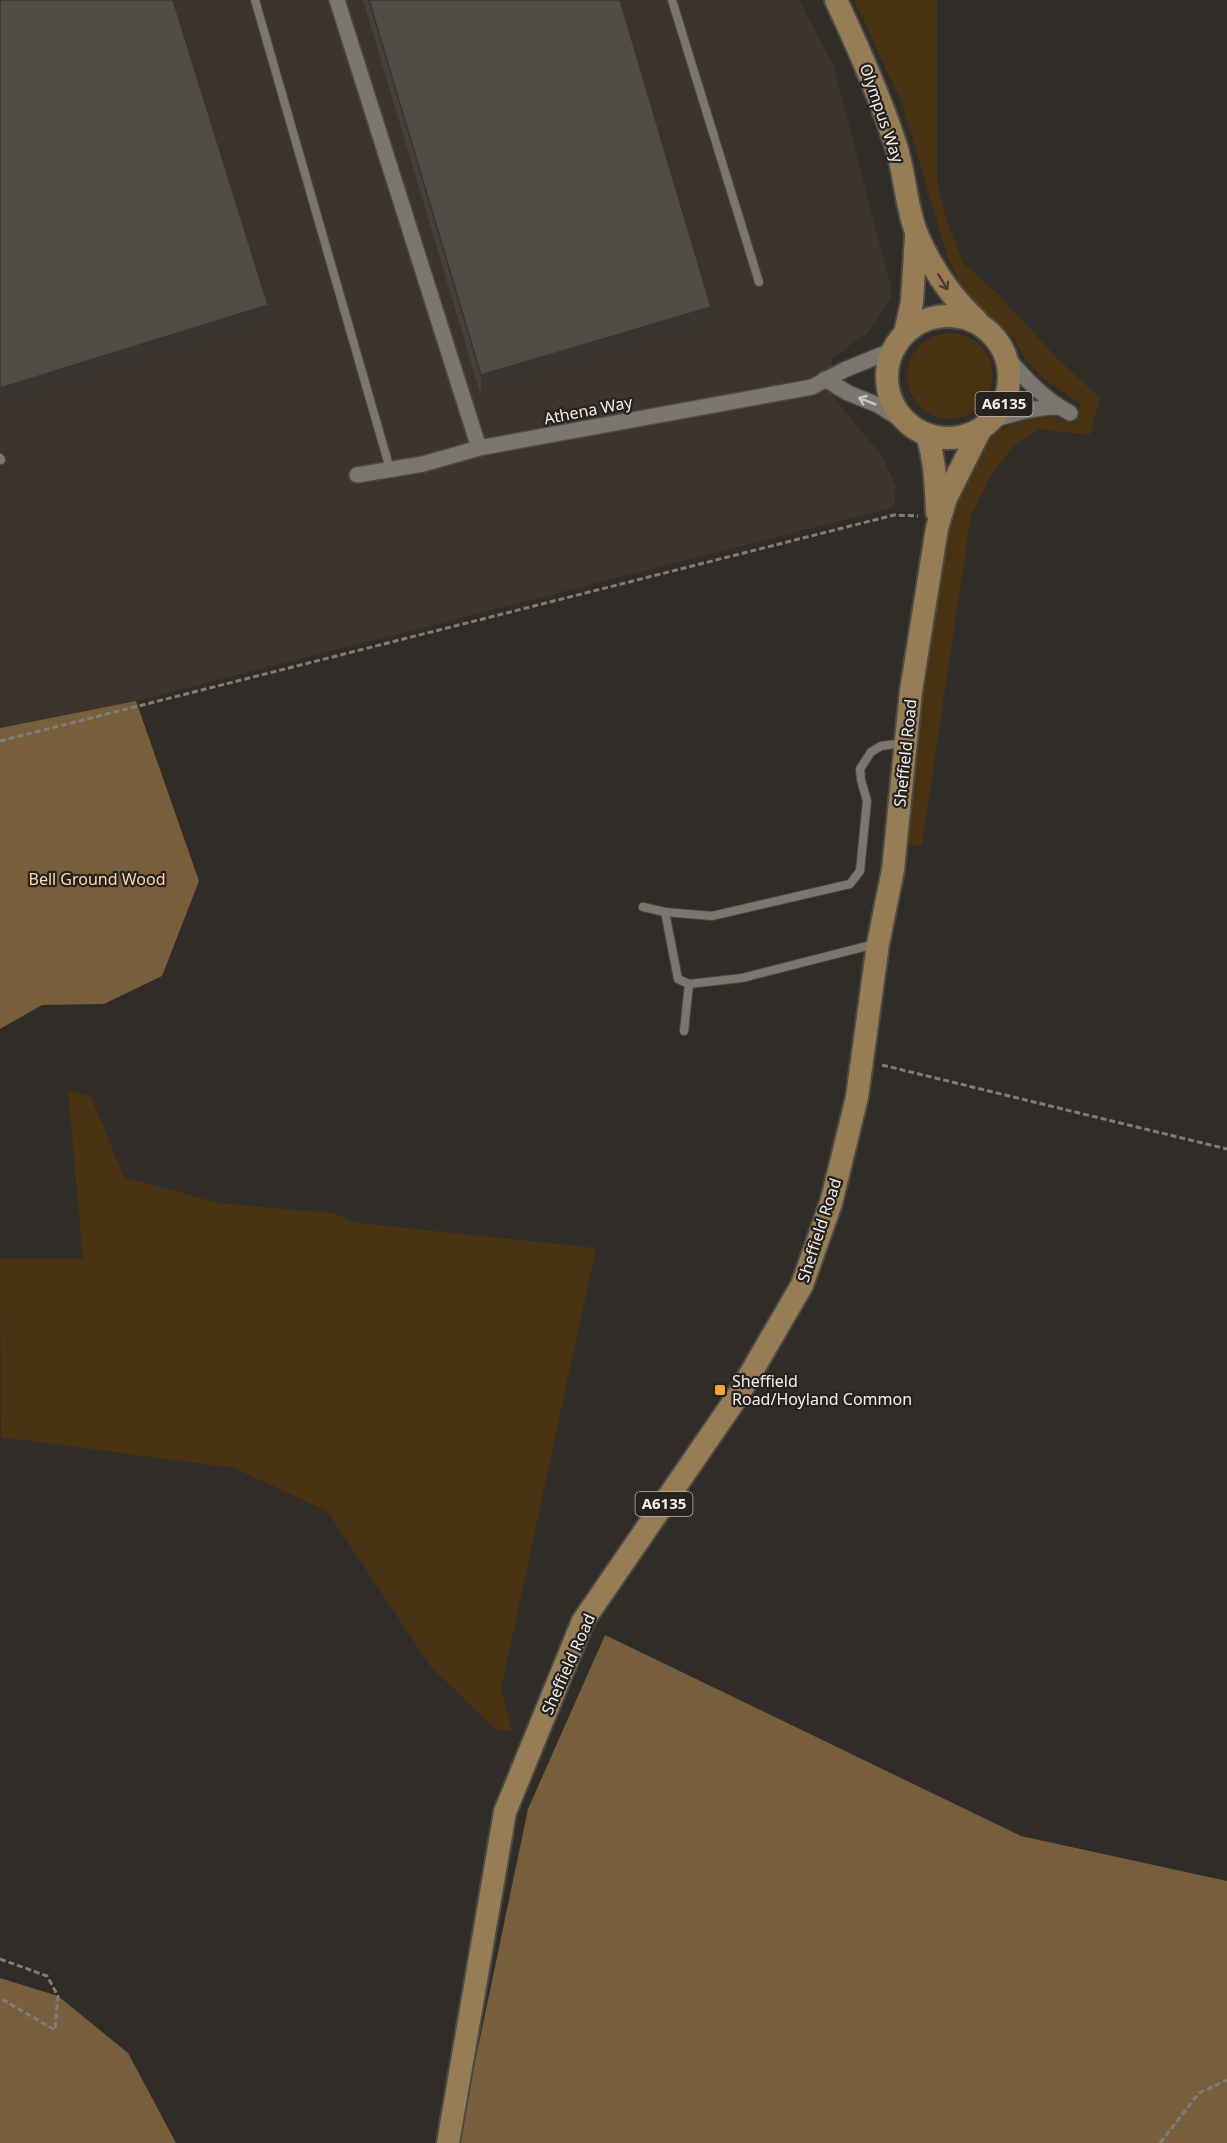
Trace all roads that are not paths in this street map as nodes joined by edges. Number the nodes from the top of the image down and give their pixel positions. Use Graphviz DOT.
graph roads {
  1 [pos="255,0"];
  2 [pos="337,0"];
  3 [pos="672,0"];
  4 [pos="836,0"];
  5 [pos="916,231"];
  6 [pos="759,282"];
  7 [pos="981,325"];
  8 [pos="899,341"];
  9 [pos="1006,356"];
  10 [pos="825,379"];
  11 [pos="986,425"];
  12 [pos="918,430"];
  13 [pos="479,448"];
  14 [pos="390,469"];
  15 [pos="357,475"];
  16 [pos="937,522"];
  17 [pos="906,743"];
  18 [pos="643,907"];
  19 [pos="665,912"];
  20 [pos="878,944"];
  21 [pos="689,984"];
  22 [pos="684,1031"];
  23 [pos="448,2143"];
  1 -- 14 [label="lane"];
  2 -- 13 [label="street"];
  3 -- 6 [label="lane"];
  4 -- 5 [label="main road, Olympus Way / A6135"];
  5 -- 7 [label="main road, Olympus Way / A6135, one-way"];
  5 -- 8 [label="main road, Olympus Way / A6135"];
  7 -- 8 [label="main road"];
  7 -- 9 [label="main road, Olympus Way / A6135"];
  8 -- 10 [label="street, Athena Way"];
  8 -- 12 [label="main road, Olympus Way / A6135"];
  9 -- 11 [label="main road, Olympus Way / A6135"];
  9 -- 11 [label="street"];
  12 -- 10 [label="street, one-way"];
  10 -- 13 [label="street, Athena Way"];
  11 -- 12 [label="main road, A6135"];
  11 -- 16 [label="main road, Sheffield Road / A6135"];
  12 -- 16 [label="main road, Sheffield Road / A6135"];
  13 -- 14 [label="street, Athena Way"];
  14 -- 15 [label="street, Athena Way"];
  16 -- 17 [label="main road, Sheffield Road / A6135"];
  17 -- 19 [label="lane"];
  17 -- 20 [label="main road, Sheffield Road / A6135"];
  18 -- 19 [label="lane"];
  19 -- 21 [label="lane"];
  20 -- 21 [label="lane"];
  20 -- 23 [label="main road, Sheffield Road / A6135"];
  21 -- 22 [label="lane"];
}
